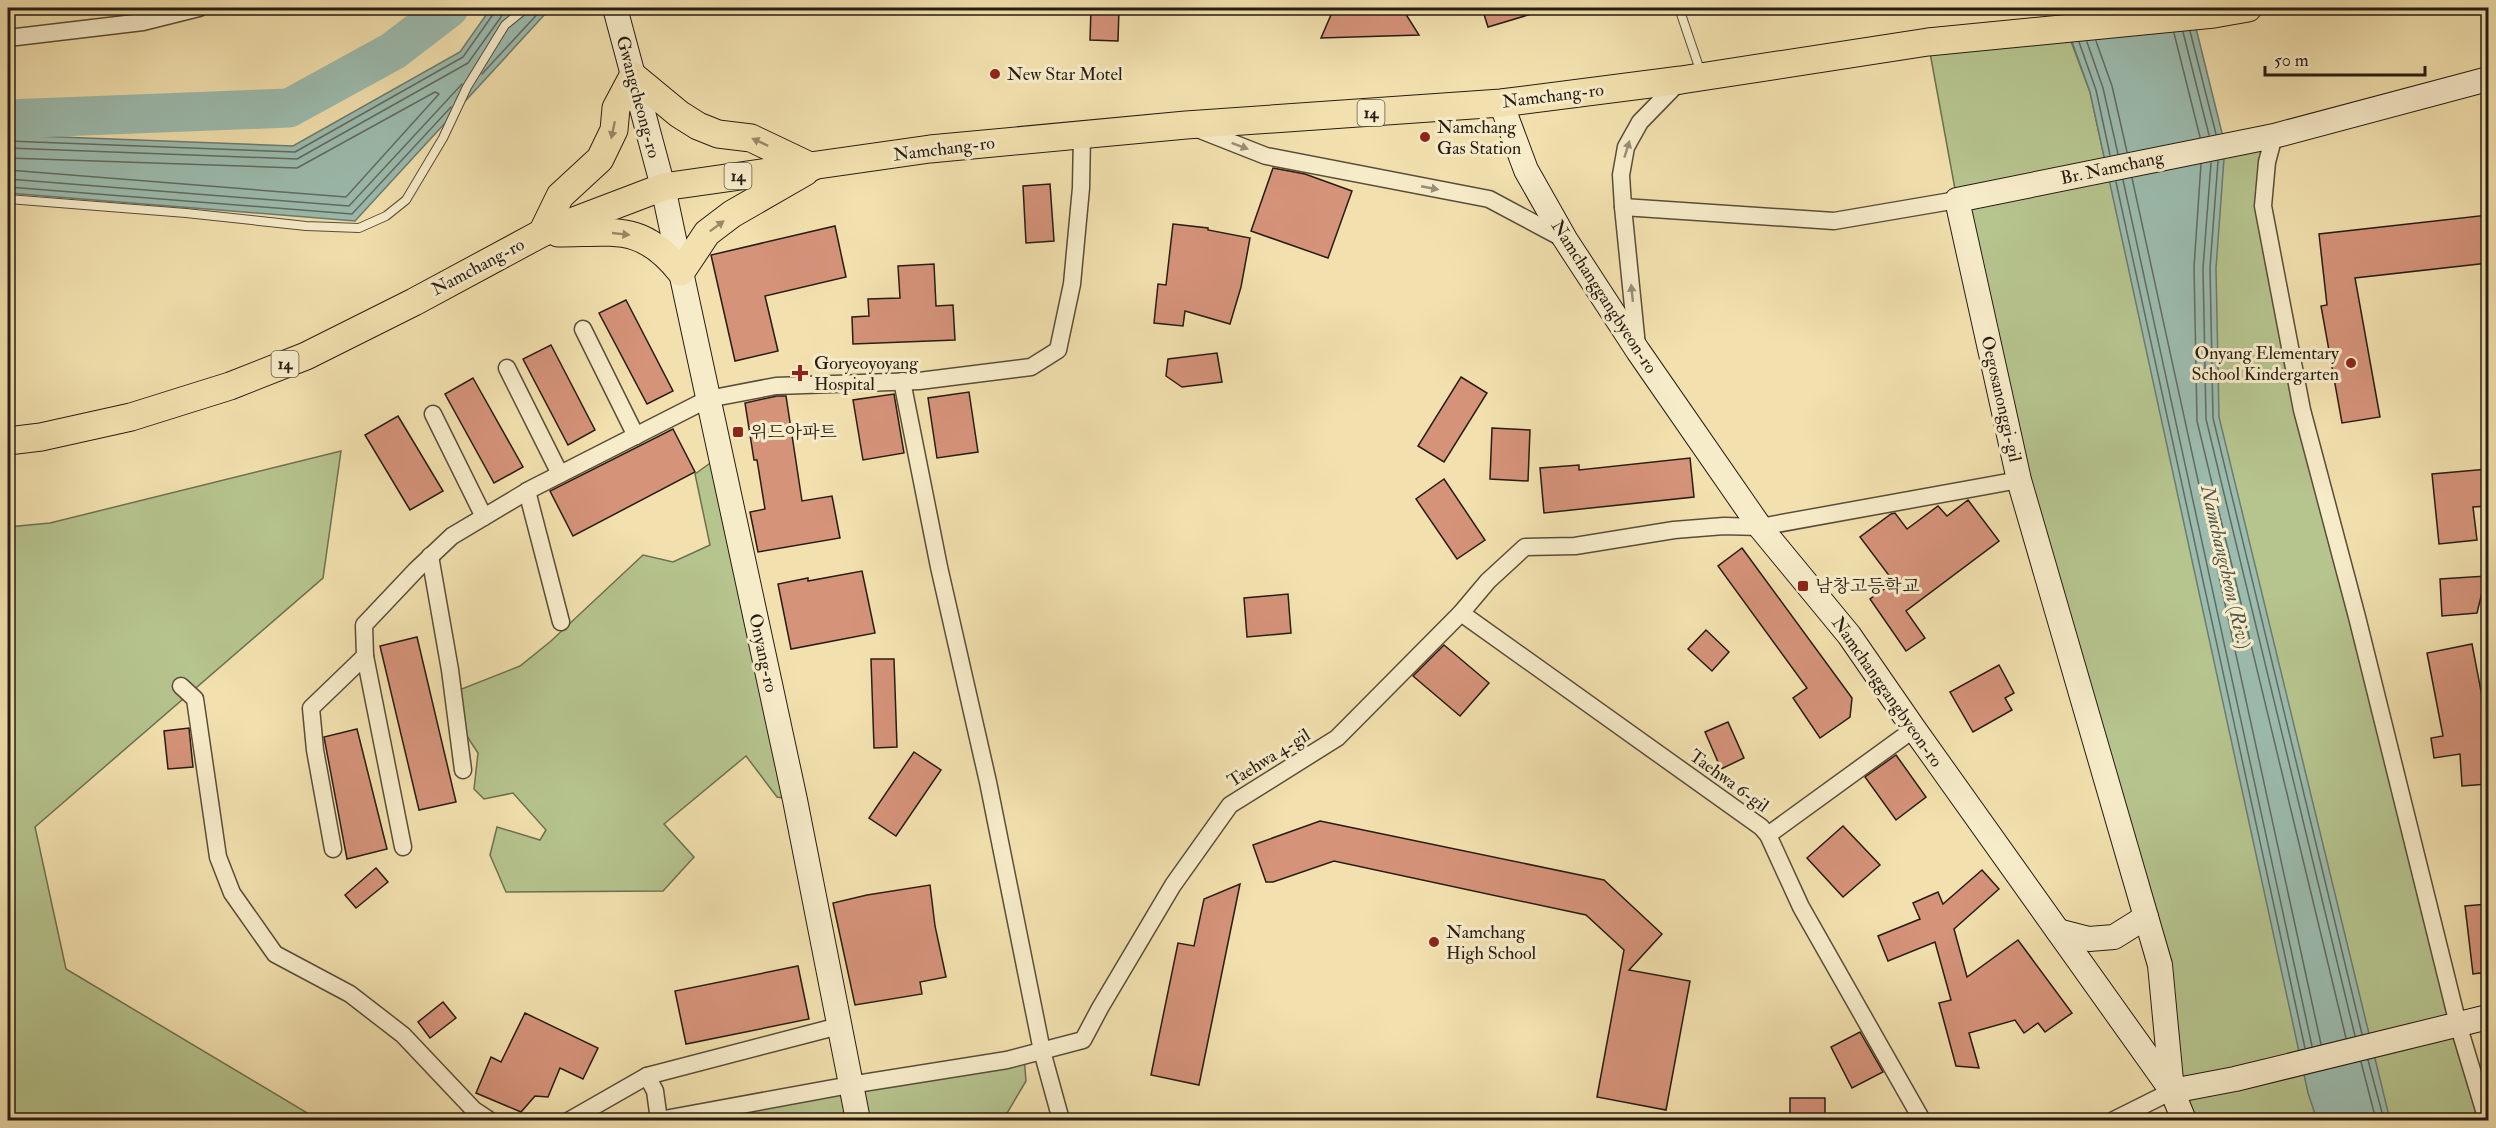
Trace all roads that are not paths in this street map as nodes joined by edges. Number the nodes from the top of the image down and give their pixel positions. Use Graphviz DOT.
graph roads {
  1 [pos="199,8"];
  2 [pos="526,8"];
  3 [pos="615,8"];
  4 [pos="1679,8"];
  5 [pos="2248,8"];
  6 [pos="8,38"];
  7 [pos="633,76"];
  8 [pos="1692,78"];
  9 [pos="2488,79"];
  10 [pos="1501,103"];
  11 [pos="1186,125"];
  12 [pos="1082,135"];
  13 [pos="2274,136"];
  14 [pos="813,167"];
  15 [pos="663,187"];
  16 [pos="8,199"];
  17 [pos="1957,200"];
  18 [pos="1623,207"];
  19 [pos="542,233"];
  20 [pos="1565,239"];
  21 [pos="681,272"];
  22 [pos="583,328"];
  23 [pos="1638,351"];
  24 [pos="507,368"];
  25 [pos="902,381"];
  26 [pos="708,399"];
  27 [pos="433,414"];
  28 [pos="636,436"];
  29 [pos="8,441"];
  30 [pos="560,474"];
  31 [pos="2019,480"];
  32 [pos="527,491"];
  33 [pos="484,517"];
  34 [pos="1760,527"];
  35 [pos="430,556"];
  36 [pos="1461,613"];
  37 [pos="561,622"];
  38 [pos="365,656"];
  39 [pos="182,686"];
  40 [pos="1914,729"];
  41 [pos="463,770"];
  42 [pos="1768,835"];
  43 [pos="403,847"];
  44 [pos="333,849"];
  45 [pos="2146,917"];
  46 [pos="2058,931"];
  47 [pos="2488,1017"];
  48 [pos="2458,1024"];
  49 [pos="839,1026"];
  50 [pos="1041,1051"];
  51 [pos="647,1076"];
  52 [pos="850,1085"];
  53 [pos="2172,1090"];
  54 [pos="489,1120"];
  55 [pos="570,1120"];
  56 [pos="659,1120"];
  57 [pos="858,1120"];
  58 [pos="1061,1120"];
  59 [pos="1922,1120"];
  60 [pos="2114,1120"];
  61 [pos="2184,1120"];
  62 [pos="2487,1120"];
  1 -- 6 [label="street"];
  2 -- 16 [label="lane"];
  3 -- 7 [label="street, Gwangcheong-ro"];
  4 -- 8 [label="lane"];
  5 -- 8 [label="main road, Namchang-ro / 14"];
  14 -- 7 [label="main road, one-way"];
  7 -- 15 [label="street, Gwangcheong-ro"];
  7 -- 19 [label="main road, one-way"];
  8 -- 10 [label="main road, Namchang-ro / 14"];
  18 -- 8 [label="street, one-way"];
  9 -- 13 [label="street"];
  10 -- 11 [label="main road, Namchang-ro / 14"];
  10 -- 20 [label="street, Namchanggangbyeon-ro"];
  11 -- 12 [label="main road, Namchang-ro / 14"];
  11 -- 20 [label="street, one-way"];
  12 -- 14 [label="main road, Namchang-ro / 14"];
  12 -- 25 [label="street"];
  13 -- 17 [label="street, Br. Namchang"];
  13 -- 48 [label="street"];
  14 -- 15 [label="main road, Namchang-ro / 14"];
  21 -- 14 [label="main road, one-way"];
  15 -- 19 [label="main road, Namchang-ro / 14"];
  15 -- 21 [label="street, Onyang-ro"];
  17 -- 18 [label="street"];
  17 -- 31 [label="street, Oegosanonggi-gil"];
  23 -- 18 [label="street, one-way"];
  19 -- 21 [label="main road, one-way"];
  19 -- 29 [label="main road, Namchang-ro / 14"];
  20 -- 23 [label="street, Namchanggangbyeon-ro"];
  21 -- 26 [label="street, Onyang-ro"];
  22 -- 28 [label="street"];
  23 -- 34 [label="street, Namchanggangbyeon-ro"];
  24 -- 30 [label="street"];
  25 -- 26 [label="street"];
  25 -- 50 [label="street"];
  26 -- 28 [label="street"];
  26 -- 49 [label="street, Onyang-ro"];
  27 -- 33 [label="street"];
  28 -- 30 [label="street"];
  30 -- 32 [label="street"];
  31 -- 34 [label="street, Oegosanonggi-gil"];
  31 -- 45 [label="street, Namchanggangbyeon-ro"];
  32 -- 33 [label="street"];
  32 -- 37 [label="street"];
  33 -- 35 [label="street"];
  34 -- 36 [label="street, Taehwa 4-gil"];
  34 -- 40 [label="street, Namchanggangbyeon-ro"];
  35 -- 38 [label="street"];
  35 -- 41 [label="street"];
  36 -- 42 [label="street, Taehwa 6-gil"];
  36 -- 50 [label="street, Taehwa 4-gil"];
  38 -- 43 [label="street"];
  38 -- 44 [label="street"];
  39 -- 54 [label="street"];
  40 -- 42 [label="street"];
  40 -- 46 [label="street, Namchanggangbyeon-ro"];
  42 -- 59 [label="street, Taehwa 6-gil"];
  45 -- 46 [label="street"];
  45 -- 53 [label="street, Namchanggangbyeon-ro"];
  46 -- 53 [label="street, Namchanggangbyeon-ro"];
  47 -- 48 [label="street"];
  48 -- 53 [label="street"];
  48 -- 62 [label="street"];
  49 -- 51 [label="street"];
  49 -- 52 [label="street, Onyang-ro"];
  50 -- 52 [label="street, Taehwa 4-gil"];
  50 -- 58 [label="street"];
  51 -- 55 [label="street"];
  51 -- 56 [label="street"];
  52 -- 56 [label="street, Taehwa 4-gil"];
  52 -- 57 [label="street, Onyang-ro"];
  53 -- 60 [label="street"];
  53 -- 61 [label="street, Namchanggangbyeon-ro"];
}
